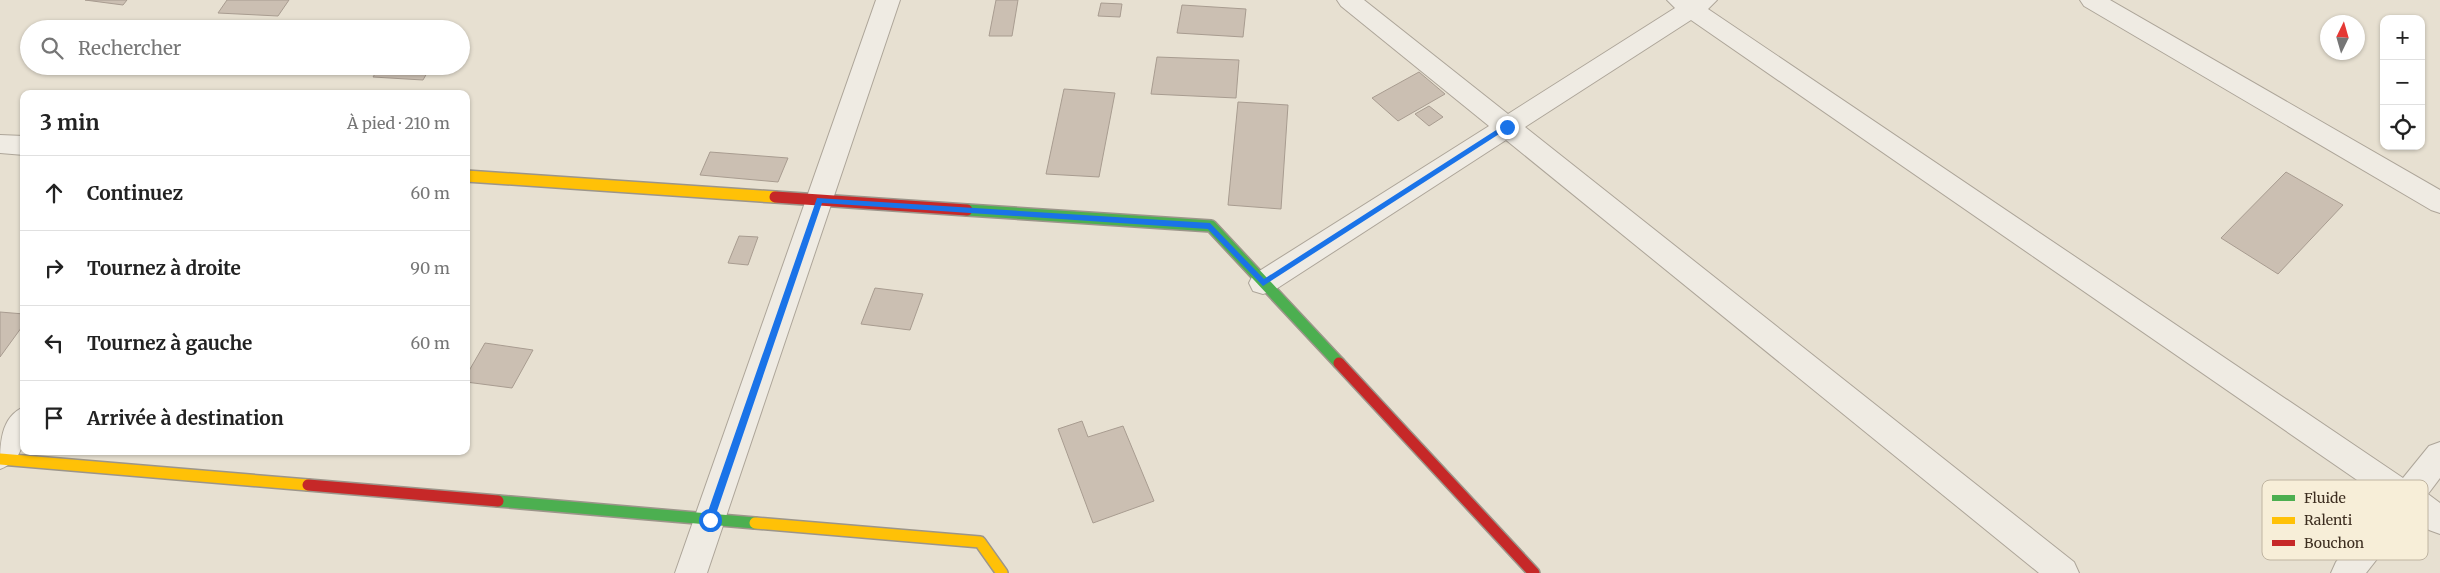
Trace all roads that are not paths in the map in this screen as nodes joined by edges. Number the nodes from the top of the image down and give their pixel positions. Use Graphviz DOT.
graph roads {
  1 [pos="888,0"];
  2 [pos="1349,0"];
  3 [pos="2092,0"];
  4 [pos="1692,3"];
  5 [pos="1507,127"];
  6 [pos="0,144"];
  7 [pos="20,146"];
  8 [pos="470,176"];
  9 [pos="819,200"];
  10 [pos="2440,203"];
  11 [pos="1263,283"];
  12 [pos="20,426"];
  13 [pos="2440,455"];
  14 [pos="0,457"];
  15 [pos="2382,480"];
  16 [pos="2420,480"];
  17 [pos="2428,512"];
  18 [pos="710,520"];
  19 [pos="2440,520"];
  20 [pos="2357,560"];
  21 [pos="691,573"];
  22 [pos="1002,573"];
  23 [pos="1534,573"];
  24 [pos="2063,573"];
  25 [pos="2347,573"];
  1 -- 9 [label="street"];
  2 -- 5 [label="street"];
  3 -- 10 [label="street"];
  4 -- 5 [label="street"];
  4 -- 15 [label="street"];
  5 -- 11 [label="street"];
  5 -- 24 [label="street"];
  6 -- 7 [label="street"];
  8 -- 9 [label="street"];
  9 -- 11 [label="street"];
  9 -- 18 [label="street"];
  11 -- 23 [label="street"];
  12 -- 14 [label="street"];
  13 -- 16 [label="street"];
  14 -- 18 [label="street"];
  17 -- 19 [label="street"];
  18 -- 21 [label="street"];
  18 -- 22 [label="street"];
  20 -- 25 [label="street"];
}
